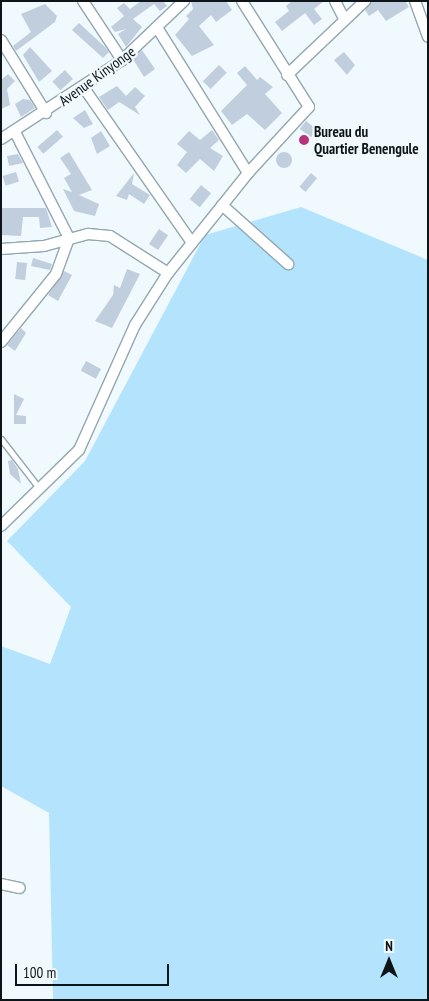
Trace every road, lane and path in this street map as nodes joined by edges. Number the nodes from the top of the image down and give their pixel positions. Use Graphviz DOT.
graph roads {
  1 [pos="83,1"];
  2 [pos="184,1"];
  3 [pos="242,1"];
  4 [pos="335,1"];
  5 [pos="365,1"];
  6 [pos="415,1"];
  7 [pos="343,17"];
  8 [pos="158,29"];
  9 [pos="428,37"];
  10 [pos="1,40"];
  11 [pos="122,60"];
  12 [pos="287,75"];
  13 [pos="84,88"];
  14 [pos="46,113"];
  15 [pos="15,132"];
  16 [pos="1,139"];
  17 [pos="248,173"];
  18 [pos="222,205"];
  19 [pos="69,238"];
  20 [pos="192,243"];
  21 [pos="1,249"];
  22 [pos="288,264"];
  23 [pos="168,273"];
  24 [pos="1,342"];
  25 [pos="1,439"];
  26 [pos="39,488"];
  27 [pos="1,526"];
  28 [pos="1,884"];
  29 [pos="20,888"];
  1 -- 11 [label="street"];
  2 -- 8 [label="street, Avenue Kinyonge"];
  3 -- 12 [label="street"];
  4 -- 7 [label="street"];
  5 -- 7 [label="street"];
  6 -- 9 [label="street"];
  7 -- 12 [label="street"];
  8 -- 11 [label="street, Avenue Kinyonge"];
  8 -- 17 [label="street"];
  10 -- 14 [label="street"];
  11 -- 13 [label="street, Avenue Kinyonge"];
  12 -- 17 [label="street"];
  13 -- 14 [label="street, Avenue Kinyonge"];
  13 -- 20 [label="street"];
  14 -- 15 [label="street, Avenue Kinyonge"];
  15 -- 16 [label="street, Avenue Kinyonge"];
  15 -- 19 [label="street"];
  17 -- 18 [label="street"];
  18 -- 20 [label="street"];
  18 -- 22 [label="street"];
  19 -- 21 [label="street"];
  19 -- 23 [label="street"];
  19 -- 24 [label="street"];
  20 -- 23 [label="street"];
  23 -- 26 [label="street"];
  25 -- 26 [label="lane"];
  26 -- 27 [label="street"];
  28 -- 29 [label="street"];
}
